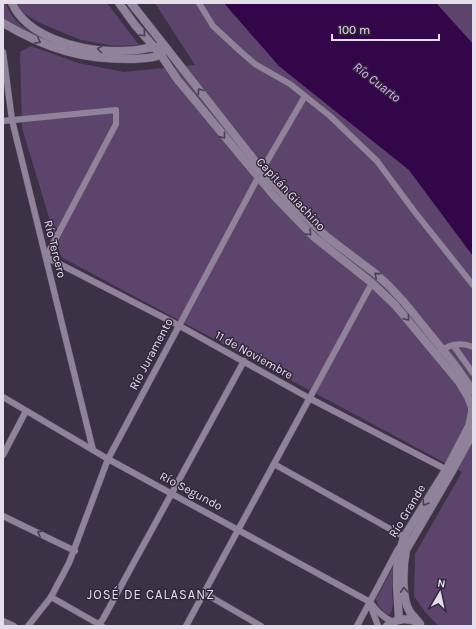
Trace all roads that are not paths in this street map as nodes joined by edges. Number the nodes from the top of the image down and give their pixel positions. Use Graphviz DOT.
graph roads {
  1 [pos="12,3"];
  2 [pos="119,3"];
  3 [pos="131,3"];
  4 [pos="199,3"];
  5 [pos="3,23"];
  6 [pos="155,47"];
  7 [pos="167,47"];
  8 [pos="3,52"];
  9 [pos="161,55"];
  10 [pos="305,96"];
  11 [pos="12,120"];
  12 [pos="3,121"];
  13 [pos="260,174"];
  14 [pos="46,257"];
  15 [pos="372,283"];
  16 [pos="473,285"];
  17 [pos="178,325"];
  18 [pos="454,345"];
  19 [pos="473,347"];
  20 [pos="440,352"];
  21 [pos="244,361"];
  22 [pos="473,373"];
  23 [pos="473,391"];
  24 [pos="3,397"];
  25 [pos="309,398"];
  26 [pos="472,407"];
  27 [pos="26,411"];
  28 [pos="473,433"];
  29 [pos="93,450"];
  30 [pos="3,455"];
  31 [pos="108,458"];
  32 [pos="274,464"];
  33 [pos="449,471"];
  34 [pos="172,494"];
  35 [pos="3,516"];
  36 [pos="238,529"];
  37 [pos="408,539"];
  38 [pos="75,551"];
  39 [pos="204,593"];
  40 [pos="51,597"];
  41 [pos="370,602"];
  42 [pos="3,621"];
  43 [pos="393,622"];
  44 [pos="101,625"];
  45 [pos="421,625"];
  46 [pos="14,626"];
  47 [pos="28,626"];
  48 [pos="186,626"];
  49 [pos="261,626"];
  50 [pos="357,626"];
  51 [pos="378,626"];
  6 -- 1 [label="main road, one-way"];
  2 -- 6 [label="main road, Capitán Giachino, one-way"];
  3 -- 7 [label="main road, Capitán Giachino"];
  4 -- 10 [label="street"];
  5 -- 9 [label="main road, one-way"];
  6 -- 7 [label="main road"];
  6 -- 9 [label="main road, Capitán Giachino"];
  7 -- 9 [label="main road"];
  13 -- 7 [label="main road, Capitán Giachino, one-way"];
  8 -- 11 [label="street, Río Tercero"];
  9 -- 13 [label="main road, Capitán Giachino, one-way"];
  10 -- 13 [label="street, Río Juramento"];
  10 -- 16 [label="street"];
  11 -- 12 [label="street"];
  11 -- 14 [label="street, Río Tercero"];
  11 -- 14 [label="street"];
  13 -- 15 [label="main road, Capitán Giachino, one-way"];
  13 -- 17 [label="street, Río Juramento"];
  20 -- 13 [label="main road, Capitán Giachino, one-way"];
  14 -- 17 [label="street, 11 de Noviembre"];
  14 -- 29 [label="street, Río Tercero"];
  15 -- 20 [label="main road, Capitán Giachino, one-way"];
  15 -- 25 [label="street"];
  17 -- 21 [label="street, 11 de Noviembre"];
  17 -- 31 [label="street, Río Juramento"];
  18 -- 19 [label="street"];
  18 -- 20 [label="street"];
  18 -- 22 [label="street"];
  20 -- 23 [label="main road, Capitán Giachino"];
  20 -- 26 [label="main road, Capitán Giachino"];
  21 -- 25 [label="street, 11 de Noviembre"];
  21 -- 34 [label="street"];
  24 -- 27 [label="street, Río Segundo"];
  25 -- 32 [label="street"];
  25 -- 33 [label="street, 11 de Noviembre"];
  26 -- 33 [label="main road, Río Grande"];
  27 -- 29 [label="street, Río Segundo"];
  27 -- 30 [label="street"];
  28 -- 33 [label="main road"];
  29 -- 31 [label="street, Río Segundo"];
  31 -- 34 [label="street, Río Segundo"];
  31 -- 38 [label="street, Río Juramento"];
  32 -- 36 [label="street"];
  32 -- 37 [label="street"];
  33 -- 37 [label="main road, Río Grande"];
  34 -- 36 [label="street, Río Segundo"];
  34 -- 44 [label="street"];
  38 -- 35 [label="street, one-way"];
  36 -- 39 [label="street"];
  36 -- 41 [label="street, Río Segundo"];
  37 -- 41 [label="street, Río Grande"];
  37 -- 43 [label="main road"];
  45 -- 37 [label="main road, one-way"];
  38 -- 40 [label="street, Río Juramento"];
  39 -- 48 [label="street"];
  39 -- 49 [label="street"];
  40 -- 44 [label="street"];
  40 -- 47 [label="street, Río Juramento"];
  41 -- 43 [label="street"];
  41 -- 50 [label="street, Río Grande"];
  41 -- 51 [label="street"];
  42 -- 46 [label="street"];
  43 -- 45 [label="main road"];
}
